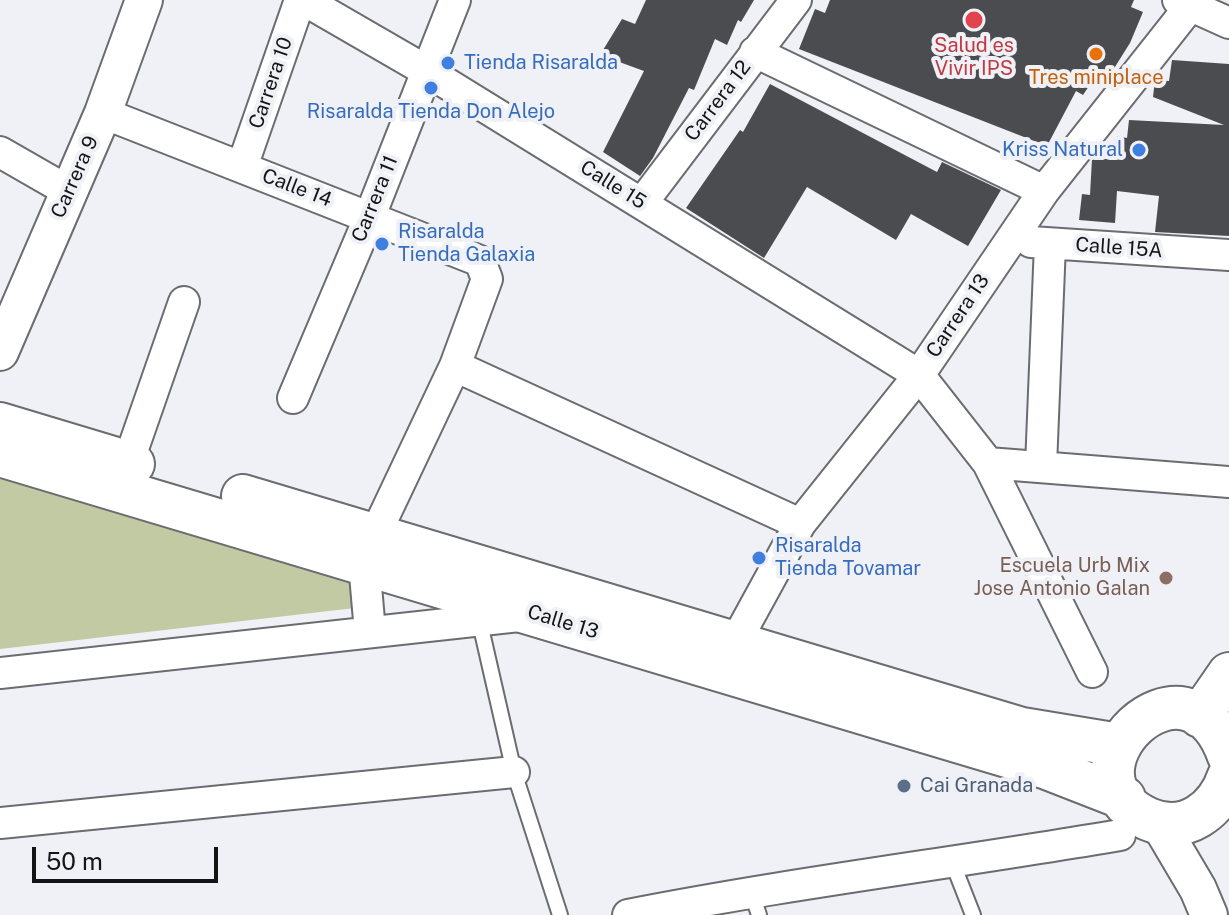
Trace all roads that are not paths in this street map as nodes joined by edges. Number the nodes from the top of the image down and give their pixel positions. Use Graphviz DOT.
graph roads {
  1 [pos="144,0"];
  2 [pos="302,0"];
  3 [pos="455,0"];
  4 [pos="796,0"];
  5 [pos="1188,2"];
  6 [pos="1229,23"];
  7 [pos="755,52"];
  8 [pos="425,70"];
  9 [pos="103,113"];
  10 [pos="0,152"];
  11 [pos="242,167"];
  12 [pos="68,191"];
  13 [pos="1044,191"];
  14 [pos="642,203"];
  15 [pos="370,216"];
  16 [pos="1009,241"];
  17 [pos="1050,244"];
  18 [pos="1229,255"];
  19 [pos="184,302"];
  20 [pos="0,352"];
  21 [pos="455,366"];
  22 [pos="919,375"];
  23 [pos="293,398"];
  24 [pos="0,424"];
  25 [pos="0,455"];
  26 [pos="128,463"];
  27 [pos="988,463"];
  28 [pos="1041,466"];
  29 [pos="1229,482"];
  30 [pos="800,524"];
  31 [pos="370,549"];
  32 [pos="539,614"];
  33 [pos="479,619"];
  34 [pos="370,632"];
  35 [pos="736,641"];
  36 [pos="1092,672"];
  37 [pos="0,673"];
  38 [pos="1229,674"];
  39 [pos="1119,745"];
  40 [pos="514,772"];
  41 [pos="1200,775"];
  42 [pos="0,823"];
  43 [pos="953,864"];
  44 [pos="1204,902"];
  45 [pos="755,903"];
  46 [pos="560,915"];
  47 [pos="628,915"];
  48 [pos="973,915"];
  1 -- 9 [label="street, Carrera 9"];
  2 -- 8 [label="street, Calle 15"];
  2 -- 11 [label="street, Carrera 10"];
  3 -- 8 [label="street, Carrera 11"];
  4 -- 7 [label="street, Carrera 12"];
  5 -- 6 [label="street"];
  5 -- 13 [label="street, Carrera 13"];
  7 -- 13 [label="street"];
  7 -- 14 [label="street, Carrera 12"];
  8 -- 14 [label="street, Calle 15"];
  8 -- 15 [label="street, Carrera 11"];
  9 -- 11 [label="street, Calle 14"];
  9 -- 12 [label="street, Carrera 9"];
  10 -- 12 [label="street"];
  11 -- 15 [label="street, Calle 14"];
  12 -- 20 [label="street, Carrera 9"];
  13 -- 16 [label="street, Carrera 13"];
  14 -- 22 [label="street, Calle 15"];
  15 -- 21 [label="street, Calle 14"];
  15 -- 23 [label="street, Carrera 11"];
  16 -- 17 [label="street, Calle 15A"];
  16 -- 22 [label="street, Carrera 13"];
  17 -- 18 [label="street, Calle 15A"];
  17 -- 28 [label="street"];
  19 -- 26 [label="street"];
  21 -- 30 [label="street"];
  21 -- 31 [label="street"];
  22 -- 27 [label="street"];
  22 -- 30 [label="street, Carrera 13"];
  24 -- 26 [label="main road, Calle 13"];
  25 -- 31 [label="main road, Calle 13"];
  26 -- 31 [label="main road, Calle 13"];
  27 -- 28 [label="street"];
  27 -- 36 [label="street"];
  28 -- 29 [label="street"];
  30 -- 35 [label="street, Carrera 13"];
  31 -- 32 [label="main road, Calle 13"];
  31 -- 34 [label="street"];
  31 -- 35 [label="main road, Calle 13"];
  32 -- 33 [label="street"];
  32 -- 41 [label="main road, Calle 13"];
  33 -- 34 [label="street"];
  33 -- 40 [label="lane"];
  34 -- 37 [label="street"];
  35 -- 39 [label="main road, Calle 13"];
  38 -- 41 [label="main road"];
  39 -- 41 [label="main road"];
  39 -- 41 [label="main road"];
  40 -- 42 [label="street"];
  40 -- 46 [label="lane"];
  41 -- 43 [label="street"];
  41 -- 44 [label="street"];
  43 -- 45 [label="street"];
  43 -- 48 [label="lane"];
  45 -- 47 [label="street"];
}
